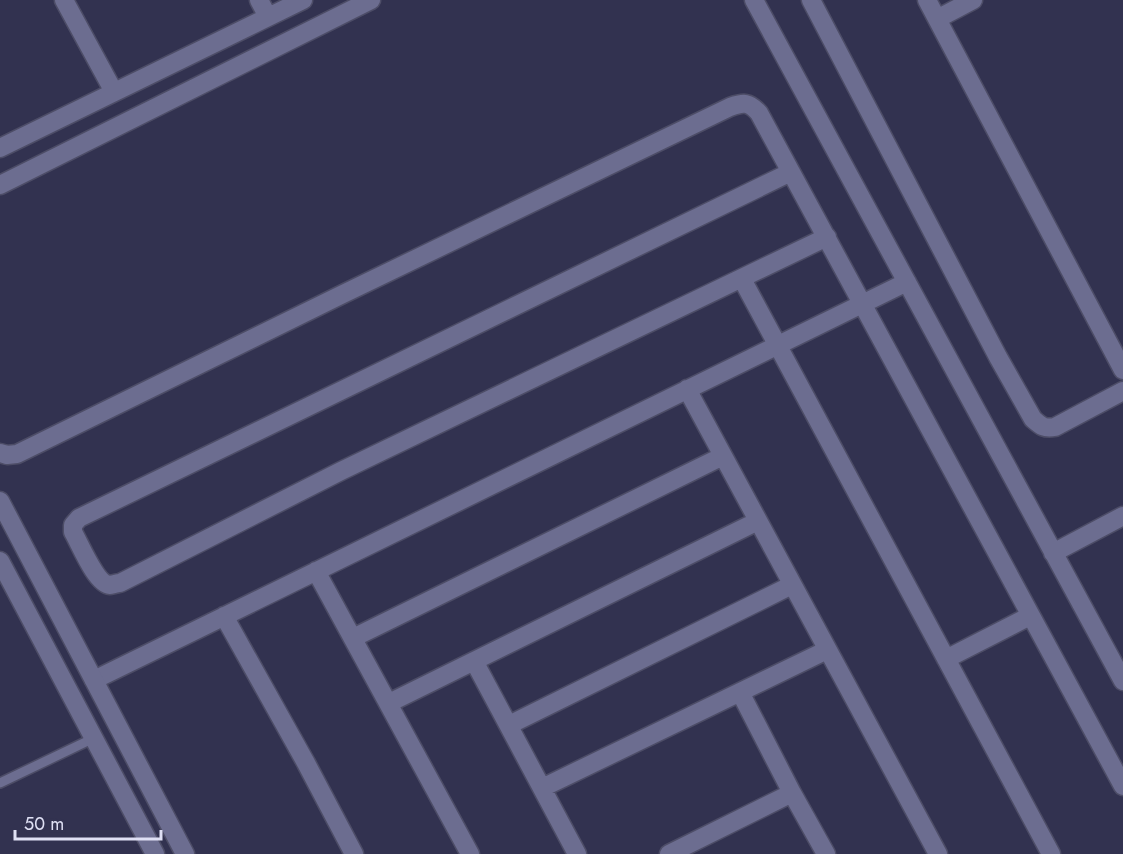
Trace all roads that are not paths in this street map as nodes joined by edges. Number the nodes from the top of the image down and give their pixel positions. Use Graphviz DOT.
graph roads {
  1 [pos="64,0"];
  2 [pos="259,0"];
  3 [pos="303,0"];
  4 [pos="371,0"];
  5 [pos="754,0"];
  6 [pos="811,0"];
  7 [pos="927,0"];
  8 [pos="973,0"];
  9 [pos="268,17"];
  10 [pos="937,19"];
  11 [pos="114,92"];
  12 [pos="0,148"];
  13 [pos="791,172"];
  14 [pos="0,185"];
  15 [pos="827,237"];
  16 [pos="742,279"];
  17 [pos="907,282"];
  18 [pos="863,303"];
  19 [pos="776,345"];
  20 [pos="1123,370"];
  21 [pos="687,389"];
  22 [pos="1123,391"];
  23 [pos="0,453"];
  24 [pos="723,456"];
  25 [pos="0,501"];
  26 [pos="1123,516"];
  27 [pos="758,521"];
  28 [pos="1053,553"];
  29 [pos="0,561"];
  30 [pos="316,571"];
  31 [pos="792,585"];
  32 [pos="224,616"];
  33 [pos="1030,616"];
  34 [pos="353,638"];
  35 [pos="827,650"];
  36 [pos="946,659"];
  37 [pos="474,661"];
  38 [pos="94,680"];
  39 [pos="1123,681"];
  40 [pos="741,692"];
  41 [pos="389,703"];
  42 [pos="509,726"];
  43 [pos="94,738"];
  44 [pos="0,783"];
  45 [pos="1123,786"];
  46 [pos="542,788"];
  47 [pos="792,793"];
  48 [pos="154,854"];
  49 [pos="185,854"];
  50 [pos="354,854"];
  51 [pos="470,854"];
  52 [pos="577,854"];
  53 [pos="669,854"];
  54 [pos="826,854"];
  55 [pos="938,854"];
  56 [pos="1051,854"];
  1 -- 11 [label="street"];
  2 -- 9 [label="street"];
  3 -- 9 [label="street"];
  4 -- 14 [label="street"];
  5 -- 17 [label="street"];
  6 -- 22 [label="street"];
  7 -- 10 [label="street"];
  8 -- 10 [label="street"];
  9 -- 11 [label="street"];
  10 -- 20 [label="street"];
  11 -- 12 [label="street"];
  13 -- 15 [label="street"];
  13 -- 16 [label="street"];
  13 -- 23 [label="street"];
  15 -- 16 [label="street"];
  15 -- 18 [label="street"];
  16 -- 19 [label="street"];
  17 -- 18 [label="street"];
  17 -- 28 [label="street"];
  18 -- 19 [label="street"];
  18 -- 33 [label="street"];
  19 -- 21 [label="street"];
  19 -- 36 [label="street"];
  21 -- 24 [label="street"];
  21 -- 30 [label="street"];
  24 -- 27 [label="street"];
  24 -- 34 [label="street"];
  25 -- 38 [label="street"];
  26 -- 28 [label="street"];
  27 -- 31 [label="street"];
  27 -- 37 [label="street"];
  28 -- 39 [label="street"];
  29 -- 43 [label="street"];
  30 -- 32 [label="street"];
  30 -- 34 [label="street"];
  31 -- 35 [label="street"];
  31 -- 42 [label="street"];
  32 -- 38 [label="street"];
  32 -- 50 [label="street"];
  33 -- 36 [label="street"];
  33 -- 45 [label="street"];
  34 -- 41 [label="street"];
  35 -- 40 [label="street"];
  35 -- 55 [label="street"];
  36 -- 56 [label="street"];
  37 -- 41 [label="street"];
  37 -- 42 [label="street"];
  38 -- 49 [label="street"];
  40 -- 46 [label="street"];
  40 -- 47 [label="street"];
  41 -- 51 [label="street"];
  42 -- 46 [label="street"];
  43 -- 44 [label="lane"];
  43 -- 48 [label="street"];
  46 -- 52 [label="street"];
  47 -- 53 [label="street"];
  47 -- 54 [label="street"];
}
